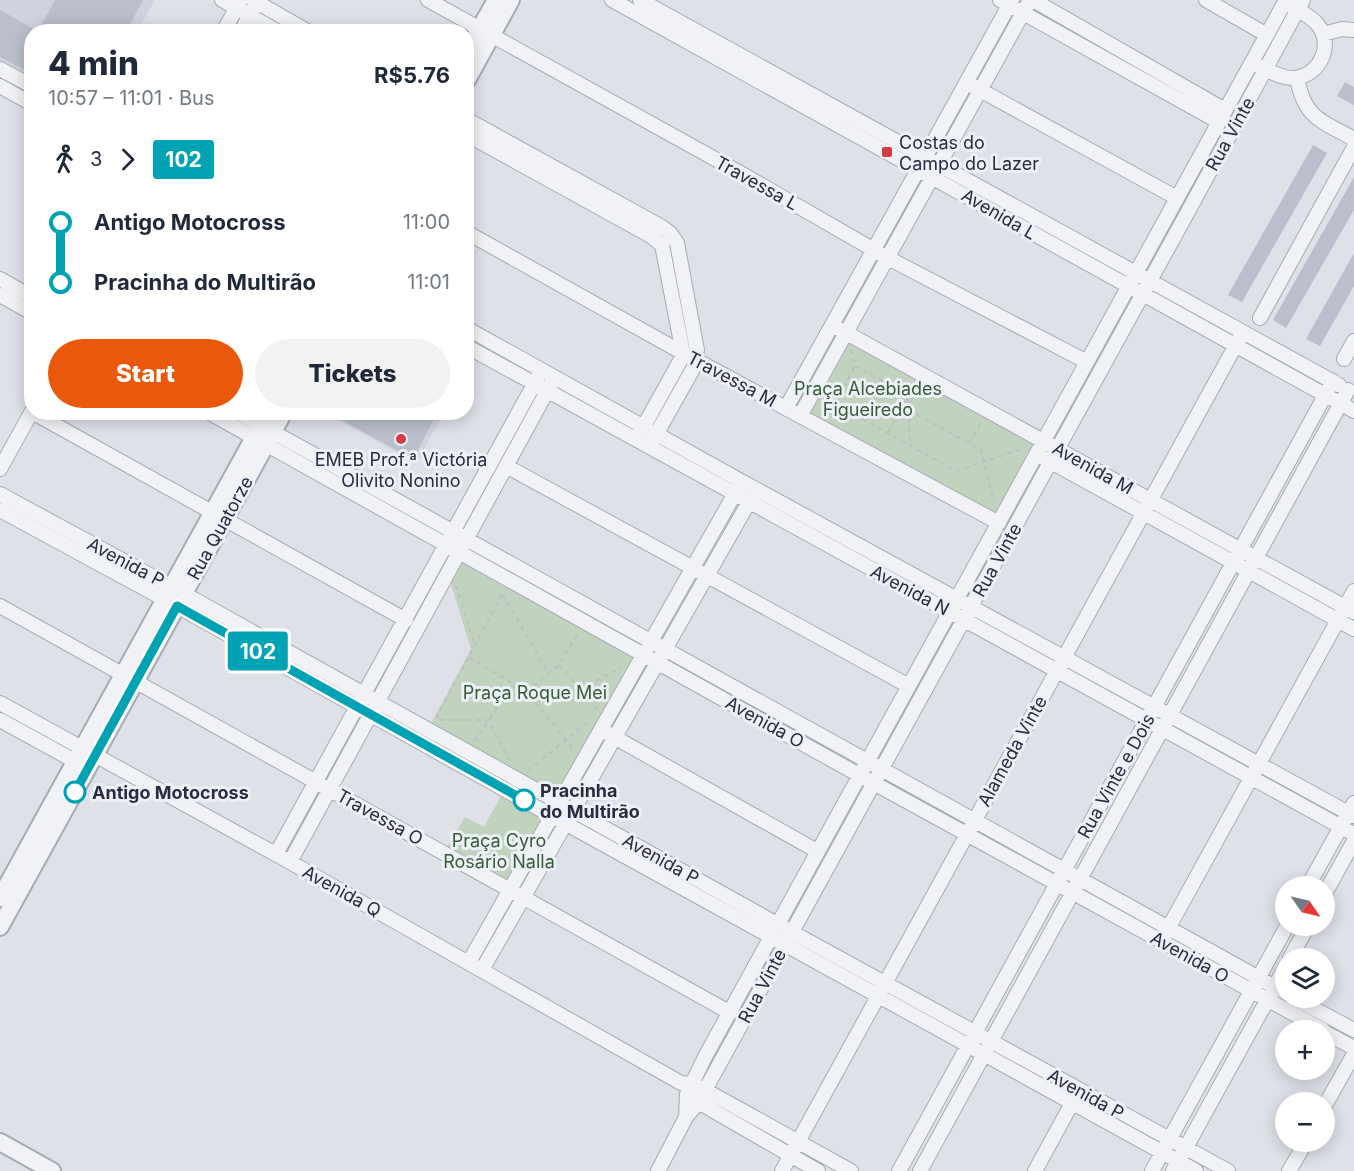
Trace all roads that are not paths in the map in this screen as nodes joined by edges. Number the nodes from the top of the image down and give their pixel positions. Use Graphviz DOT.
graph roads {
  1 [pos="222,0"];
  2 [pos="428,0"];
  3 [pos="496,0"];
  4 [pos="511,0"];
  5 [pos="612,0"];
  6 [pos="640,0"];
  7 [pos="1206,0"];
  8 [pos="256,1"];
  9 [pos="1285,1"];
  10 [pos="1007,2"];
  11 [pos="239,4"];
  12 [pos="1029,4"];
  13 [pos="1301,5"];
  14 [pos="250,15"];
  15 [pos="228,24"];
  16 [pos="245,24"];
  17 [pos="265,24"];
  18 [pos="295,24"];
  19 [pos="470,24"];
  20 [pos="474,26"];
  21 [pos="1354,30"];
  22 [pos="486,33"];
  23 [pos="1323,34"];
  24 [pos="1267,35"];
  25 [pos="694,38"];
  26 [pos="474,45"];
  27 [pos="474,62"];
  28 [pos="1252,62"];
  29 [pos="0,69"];
  30 [pos="1265,69"];
  31 [pos="1297,78"];
  32 [pos="24,82"];
  33 [pos="0,86"];
  34 [pos="973,86"];
  35 [pos="24,100"];
  36 [pos="1222,116"];
  37 [pos="474,124"];
  38 [pos="474,138"];
  39 [pos="1354,139"];
  40 [pos="1354,147"];
  41 [pos="929,167"];
  42 [pos="1177,198"];
  43 [pos="474,236"];
  44 [pos="664,237"];
  45 [pos="874,250"];
  46 [pos="888,258"];
  47 [pos="1137,272"];
  48 [pos="0,279"];
  49 [pos="1150,280"];
  50 [pos="1128,287"];
  51 [pos="24,292"];
  52 [pos="0,295"];
  53 [pos="1142,295"];
  54 [pos="24,308"];
  55 [pos="1260,318"];
  56 [pos="832,325"];
  57 [pos="474,332"];
  58 [pos="1243,332"];
  59 [pos="846,333"];
  60 [pos="1354,341"];
  61 [pos="1235,346"];
  62 [pos="474,350"];
  63 [pos="683,353"];
  64 [pos="696,359"];
  65 [pos="1344,359"];
  66 [pos="1087,363"];
  67 [pos="542,370"];
  68 [pos="555,377"];
  69 [pos="1333,381"];
  70 [pos="541,387"];
  71 [pos="1351,392"];
  72 [pos="1325,396"];
  73 [pos="1341,404"];
  74 [pos="786,408"];
  75 [pos="1354,411"];
  76 [pos="800,416"];
  77 [pos="27,420"];
  78 [pos="45,420"];
  79 [pos="232,420"];
  80 [pos="248,420"];
  81 [pos="276,420"];
  82 [pos="264,431"];
  83 [pos="640,433"];
  84 [pos="656,434"];
  85 [pos="1044,441"];
  86 [pos="649,447"];
  87 [pos="1058,449"];
  88 [pos="1037,454"];
  89 [pos="1051,462"];
  90 [pos="506,466"];
  91 [pos="0,469"];
  92 [pos="741,481"];
  93 [pos="757,489"];
  94 [pos="0,494"];
  95 [pos="735,494"];
  96 [pos="1150,500"];
  97 [pos="749,502"];
  98 [pos="0,510"];
  99 [pos="1143,513"];
  100 [pos="219,516"];
  101 [pos="999,523"];
  102 [pos="453,532"];
  103 [pos="457,546"];
  104 [pos="1241,550"];
  105 [pos="1256,558"];
  106 [pos="1233,563"];
  107 [pos="694,568"];
  108 [pos="1249,571"];
  109 [pos="708,575"];
  110 [pos="1354,591"];
  111 [pos="175,596"];
  112 [pos="958,598"];
  113 [pos="0,606"];
  114 [pos="972,606"];
  115 [pos="1349,609"];
  116 [pos="950,612"];
  117 [pos="406,620"];
  118 [pos="965,620"];
  119 [pos="1338,620"];
  120 [pos="1354,629"];
  121 [pos="651,642"];
  122 [pos="644,655"];
  123 [pos="662,656"];
  124 [pos="1064,657"];
  125 [pos="1056,670"];
  126 [pos="130,677"];
  127 [pos="909,686"];
  128 [pos="365,694"];
  129 [pos="378,701"];
  130 [pos="0,703"];
  131 [pos="358,706"];
  132 [pos="1154,707"];
  133 [pos="371,714"];
  134 [pos="1170,715"];
  135 [pos="0,720"];
  136 [pos="1147,720"];
  137 [pos="603,721"];
  138 [pos="1163,729"];
  139 [pos="615,738"];
  140 [pos="85,758"];
  141 [pos="484,760"];
  142 [pos="866,762"];
  143 [pos="1259,764"];
  144 [pos="881,770"];
  145 [pos="477,774"];
  146 [pos="859,776"];
  147 [pos="1251,778"];
  148 [pos="317,781"];
  149 [pos="873,783"];
  150 [pos="330,789"];
  151 [pos="561,802"];
  152 [pos="573,810"];
  153 [pos="1352,811"];
  154 [pos="552,816"];
  155 [pos="974,821"];
  156 [pos="566,823"];
  157 [pos="1341,827"];
  158 [pos="966,834"];
  159 [pos="1354,834"];
  160 [pos="1354,841"];
  161 [pos="639,846"];
  162 [pos="817,851"];
  163 [pos="276,854"];
  164 [pos="631,859"];
  165 [pos="290,862"];
  166 [pos="1064,871"];
  167 [pos="1314,876"];
  168 [pos="1335,876"];
  169 [pos="1080,879"];
  170 [pos="1056,884"];
  171 [pos="510,890"];
  172 [pos="1072,893"];
  173 [pos="0,898"];
  174 [pos="523,898"];
  175 [pos="2,921"];
  176 [pos="1168,928"];
  177 [pos="774,930"];
  178 [pos="1281,936"];
  179 [pos="788,938"];
  180 [pos="1161,941"];
  181 [pos="469,962"];
  182 [pos="482,970"];
  183 [pos="1258,978"];
  184 [pos="1275,986"];
  185 [pos="881,989"];
  186 [pos="1251,991"];
  187 [pos="1275,993"];
  188 [pos="1267,1000"];
  189 [pos="1313,1008"];
  190 [pos="729,1012"];
  191 [pos="1304,1020"];
  192 [pos="1354,1030"];
  193 [pos="975,1032"];
  194 [pos="1335,1037"];
  195 [pos="991,1041"];
  196 [pos="968,1045"];
  197 [pos="1354,1048"];
  198 [pos="984,1054"];
  199 [pos="1354,1054"];
  200 [pos="687,1087"];
  201 [pos="705,1090"];
  202 [pos="1332,1092"];
  203 [pos="698,1103"];
  204 [pos="1072,1103"];
  205 [pos="686,1117"];
  206 [pos="1169,1139"];
  207 [pos="798,1141"];
  208 [pos="0,1142"];
  209 [pos="1185,1148"];
  210 [pos="1162,1152"];
  211 [pos="1300,1152"];
  212 [pos="790,1155"];
  213 [pos="1175,1166"];
  214 [pos="52,1171"];
  215 [pos="658,1171"];
  216 [pos="782,1171"];
  217 [pos="818,1171"];
  218 [pos="851,1171"];
  219 [pos="899,1171"];
  220 [pos="920,1171"];
  221 [pos="1035,1171"];
  222 [pos="1152,1171"];
  223 [pos="1196,1171"];
  224 [pos="1228,1171"];
  225 [pos="1289,1171"];
  1 -- 11 [label="street"];
  2 -- 19 [label="street, Travessa L"];
  3 -- 22 [label="street"];
  4 -- 22 [label="street"];
  5 -- 25 [label="street, Avenida L"];
  6 -- 25 [label="street, Avenida L"];
  7 -- 24 [label="street"];
  8 -- 14 [label="street"];
  8 -- 18 [label="street"];
  9 -- 13 [label="street"];
  9 -- 24 [label="street, Rua Vinte"];
  10 -- 12 [label="street"];
  10 -- 34 [label="street"];
  11 -- 14 [label="street"];
  11 -- 15 [label="street"];
  12 -- 34 [label="street"];
  12 -- 36 [label="street"];
  13 -- 23 [label="street"];
  13 -- 30 [label="street, Rua Vinte"];
  14 -- 16 [label="street"];
  14 -- 17 [label="street"];
  20 -- 22 [label="street, Travessa L"];
  21 -- 23 [label="street"];
  22 -- 26 [label="street"];
  22 -- 27 [label="street"];
  22 -- 45 [label="street, Travessa L"];
  23 -- 31 [label="street"];
  24 -- 28 [label="street, Rua Vinte"];
  25 -- 41 [label="street, Avenida L"];
  28 -- 30 [label="street"];
  28 -- 36 [label="street, Rua Vinte"];
  29 -- 32 [label="street"];
  30 -- 31 [label="street"];
  30 -- 49 [label="street, Rua Vinte"];
  31 -- 39 [label="street"];
  33 -- 35 [label="street"];
  34 -- 41 [label="street"];
  34 -- 42 [label="street"];
  36 -- 42 [label="street, Rua Vinte"];
  37 -- 44 [label="street"];
  38 -- 44 [label="street"];
  40 -- 55 [label="street"];
  41 -- 45 [label="street"];
  41 -- 46 [label="street"];
  41 -- 47 [label="street, Avenida L"];
  41 -- 50 [label="street, Avenida L"];
  42 -- 47 [label="street, Rua Vinte"];
  43 -- 63 [label="street, Travessa M"];
  44 -- 63 [label="street"];
  44 -- 64 [label="street"];
  45 -- 46 [label="street, Travessa L"];
  45 -- 56 [label="street"];
  46 -- 59 [label="street"];
  46 -- 66 [label="street, Travessa L"];
  47 -- 49 [label="street, Avenida L"];
  47 -- 50 [label="street, Rua Vinte"];
  48 -- 51 [label="street"];
  49 -- 53 [label="street, Rua Vinte"];
  49 -- 58 [label="street, Avenida L"];
  50 -- 53 [label="street, Avenida L"];
  50 -- 66 [label="street, Rua Vinte"];
  52 -- 54 [label="street"];
  53 -- 61 [label="street, Avenida L"];
  53 -- 87 [label="street, Rua Vinte"];
  56 -- 59 [label="street, Avenida M"];
  56 -- 74 [label="street"];
  57 -- 67 [label="street, Avenida N"];
  58 -- 61 [label="street, Alameda Vinte"];
  58 -- 69 [label="street, Avenida L"];
  59 -- 76 [label="street"];
  59 -- 85 [label="street, Avenida M"];
  60 -- 65 [label="street"];
  61 -- 72 [label="street, Avenida L"];
  61 -- 96 [label="street, Alameda Vinte"];
  62 -- 70 [label="street, Avenida N"];
  63 -- 64 [label="street, Travessa M"];
  63 -- 83 [label="street"];
  64 -- 74 [label="street, Travessa M"];
  64 -- 84 [label="street"];
  66 -- 85 [label="street, Rua Vinte"];
  67 -- 68 [label="street, Avenida N"];
  67 -- 70 [label="street"];
  68 -- 70 [label="street"];
  68 -- 83 [label="street, Avenida N"];
  69 -- 71 [label="street, Avenida L"];
  69 -- 72 [label="street, Rua Vinte e Dois"];
  70 -- 83 [label="street, Avenida N"];
  70 -- 90 [label="street"];
  70 -- 102 [label="street"];
  71 -- 73 [label="street, Rua Vinte e Dois"];
  72 -- 73 [label="street, Avenida L"];
  72 -- 104 [label="street, Rua Vinte e Dois"];
  73 -- 75 [label="street, Avenida L"];
  73 -- 105 [label="street, Rua Vinte e Dois"];
  74 -- 76 [label="street, Travessa M"];
  76 -- 101 [label="street, Travessa M"];
  77 -- 91 [label="street"];
  78 -- 100 [label="street"];
  79 -- 82 [label="street, Avenida O"];
  80 -- 82 [label="street, Avenida O"];
  81 -- 82 [label="street, Rua Quatorze"];
  82 -- 100 [label="street, Rua Quatorze"];
  82 -- 102 [label="street, Avenida O"];
  82 -- 103 [label="street, Avenida O"];
  83 -- 84 [label="street, Avenida N"];
  83 -- 86 [label="street, Avenida N"];
  84 -- 86 [label="street"];
  84 -- 92 [label="street, Avenida N"];
  85 -- 87 [label="street, Avenida M"];
  85 -- 88 [label="street, Rua Vinte"];
  86 -- 95 [label="street, Avenida N"];
  87 -- 89 [label="street, Rua Vinte"];
  87 -- 96 [label="street, Avenida M"];
  88 -- 89 [label="street, Avenida M"];
  88 -- 101 [label="street, Rua Vinte"];
  89 -- 99 [label="street, Avenida M"];
  89 -- 114 [label="street, Rua Vinte"];
  90 -- 103 [label="street"];
  90 -- 107 [label="street"];
  92 -- 93 [label="street, Avenida N"];
  92 -- 95 [label="street"];
  93 -- 97 [label="street"];
  93 -- 112 [label="street, Avenida N"];
  94 -- 111 [label="street, Avenida P"];
  95 -- 97 [label="street, Avenida N"];
  95 -- 107 [label="street"];
  96 -- 99 [label="street, Alameda Vinte"];
  96 -- 104 [label="street, Avenida M"];
  97 -- 109 [label="street"];
  97 -- 116 [label="street, Avenida N"];
  98 -- 111 [label="street, Avenida P"];
  99 -- 106 [label="street, Avenida M"];
  99 -- 124 [label="street, Alameda Vinte"];
  100 -- 111 [label="street, Rua Quatorze"];
  100 -- 117 [label="street"];
  101 -- 112 [label="street, Rua Vinte"];
  102 -- 103 [label="street"];
  103 -- 117 [label="street"];
  103 -- 121 [label="street, Avenida O"];
  103 -- 122 [label="street, Avenida O"];
  103 -- 129 [label="street"];
  104 -- 105 [label="street, Avenida M"];
  104 -- 106 [label="street, Rua Vinte e Dois"];
  105 -- 108 [label="street, Rua Vinte e Dois"];
  105 -- 115 [label="street, Avenida M"];
  106 -- 108 [label="street, Avenida M"];
  106 -- 132 [label="street, Rua Vinte e Dois"];
  107 -- 109 [label="street"];
  107 -- 121 [label="street"];
  108 -- 119 [label="street, Avenida M"];
  108 -- 134 [label="street, Rua Vinte e Dois"];
  109 -- 123 [label="street"];
  109 -- 127 [label="street"];
  110 -- 115 [label="street"];
  111 -- 126 [label="street, Rua Quatorze"];
  111 -- 128 [label="street, Avenida P"];
  111 -- 131 [label="street, Avenida P"];
  112 -- 114 [label="street, Avenida N"];
  112 -- 116 [label="street, Rua Vinte"];
  113 -- 126 [label="street, Travessa O"];
  114 -- 118 [label="street, Rua Vinte"];
  114 -- 124 [label="street, Avenida N"];
  115 -- 119 [label="street"];
  116 -- 118 [label="street, Avenida N"];
  116 -- 127 [label="street, Rua Vinte"];
  117 -- 128 [label="street"];
  118 -- 125 [label="street, Avenida N"];
  118 -- 144 [label="street, Rua Vinte"];
  119 -- 120 [label="street, Avenida M"];
  119 -- 143 [label="street"];
  121 -- 122 [label="street"];
  121 -- 123 [label="street, Avenida O"];
  122 -- 123 [label="street, Avenida O"];
  122 -- 137 [label="street"];
  123 -- 139 [label="street"];
  123 -- 142 [label="street, Avenida O"];
  123 -- 146 [label="street, Avenida O"];
  124 -- 125 [label="street, Alameda Vinte"];
  124 -- 132 [label="street, Avenida N"];
  125 -- 136 [label="street, Avenida N"];
  125 -- 155 [label="street, Alameda Vinte"];
  126 -- 140 [label="street, Rua Quatorze"];
  126 -- 148 [label="street, Travessa O"];
  127 -- 142 [label="street, Rua Vinte"];
  128 -- 129 [label="street, Avenida P"];
  128 -- 131 [label="street"];
  129 -- 133 [label="street"];
  129 -- 141 [label="street, Avenida P"];
  130 -- 140 [label="street, Avenida Q"];
  131 -- 133 [label="street, Avenida P"];
  131 -- 148 [label="street"];
  132 -- 134 [label="street, Avenida N"];
  132 -- 136 [label="street, Rua Vinte e Dois"];
  133 -- 145 [label="street, Avenida P"];
  133 -- 150 [label="street"];
  134 -- 138 [label="street, Rua Vinte e Dois"];
  134 -- 143 [label="street, Avenida N"];
  135 -- 140 [label="street, Avenida Q"];
  136 -- 138 [label="street, Avenida N"];
  136 -- 166 [label="street, Rua Vinte e Dois"];
  137 -- 139 [label="street"];
  137 -- 151 [label="street"];
  138 -- 147 [label="street, Avenida N"];
  138 -- 169 [label="street, Rua Vinte e Dois"];
  139 -- 152 [label="street"];
  139 -- 162 [label="street"];
  140 -- 163 [label="street, Avenida Q"];
  140 -- 173 [label="street, Rua Quatorze"];
  140 -- 175 [label="street, Rua Quatorze"];
  141 -- 145 [label="street"];
  141 -- 151 [label="street, Avenida P"];
  142 -- 144 [label="street, Avenida O"];
  142 -- 146 [label="street, Rua Vinte"];
  143 -- 147 [label="street"];
  143 -- 153 [label="street, Avenida N"];
  144 -- 149 [label="street, Rua Vinte"];
  144 -- 155 [label="street, Avenida O"];
  145 -- 154 [label="street, Avenida P"];
  146 -- 149 [label="street, Avenida O"];
  146 -- 162 [label="street, Rua Vinte"];
  147 -- 157 [label="street, Avenida N"];
  147 -- 176 [label="street"];
  148 -- 150 [label="street, Travessa O"];
  148 -- 163 [label="street"];
  149 -- 158 [label="street, Avenida O"];
  149 -- 179 [label="street, Rua Vinte"];
  150 -- 165 [label="street"];
  150 -- 171 [label="street, Travessa O"];
  151 -- 152 [label="street, Avenida P"];
  151 -- 154 [label="street"];
  152 -- 156 [label="street"];
  152 -- 161 [label="street, Avenida P"];
  153 -- 157 [label="street"];
  154 -- 156 [label="street, Avenida P"];
  154 -- 171 [label="street"];
  155 -- 158 [label="street, Alameda Vinte"];
  155 -- 166 [label="street, Avenida O"];
  156 -- 164 [label="street, Avenida P"];
  156 -- 174 [label="street"];
  157 -- 159 [label="street, Avenida N"];
  157 -- 167 [label="street"];
  158 -- 170 [label="street, Avenida O"];
  158 -- 185 [label="street, Alameda Vinte"];
  160 -- 168 [label="street"];
  161 -- 164 [label="street"];
  161 -- 177 [label="street, Avenida P"];
  162 -- 177 [label="street, Rua Vinte"];
  163 -- 165 [label="street, Avenida Q"];
  164 -- 177 [label="street, Avenida P"];
  165 -- 181 [label="street, Avenida Q"];
  166 -- 169 [label="street, Avenida O"];
  166 -- 170 [label="street, Rua Vinte e Dois"];
  169 -- 172 [label="street, Rua Vinte e Dois"];
  169 -- 176 [label="street, Avenida O"];
  170 -- 172 [label="street, Avenida O"];
  170 -- 193 [label="street, Rua Vinte e Dois"];
  171 -- 174 [label="street, Travessa O"];
  171 -- 181 [label="street"];
  172 -- 180 [label="street, Avenida O"];
  172 -- 195 [label="street, Rua Vinte e Dois"];
  174 -- 182 [label="street"];
  174 -- 190 [label="street, Travessa O"];
  176 -- 180 [label="street"];
  176 -- 183 [label="street, Avenida O"];
  177 -- 179 [label="street, Avenida P"];
  177 -- 190 [label="street, Rua Vinte"];
  178 -- 183 [label="street"];
  179 -- 185 [label="street, Avenida P"];
  179 -- 201 [label="street, Rua Vinte"];
  180 -- 186 [label="street, Avenida O"];
  181 -- 182 [label="street, Avenida Q"];
  182 -- 200 [label="street, Avenida Q"];
  183 -- 184 [label="street, Avenida O"];
  183 -- 186 [label="street"];
  185 -- 193 [label="street, Avenida P"];
  185 -- 196 [label="street, Avenida P"];
  185 -- 207 [label="street, Alameda Vinte"];
  186 -- 188 [label="street, Avenida O"];
  186 -- 206 [label="street"];
  187 -- 188 [label="street"];
  188 -- 191 [label="street, Avenida O"];
  188 -- 209 [label="street"];
  189 -- 192 [label="street"];
  190 -- 200 [label="street, Rua Vinte"];
  193 -- 195 [label="street, Avenida P"];
  193 -- 196 [label="street, Rua Vinte e Dois"];
  194 -- 197 [label="street, Avenida O"];
  195 -- 198 [label="street, Rua Vinte e Dois"];
  195 -- 206 [label="street, Avenida P"];
  196 -- 198 [label="street, Avenida P"];
  196 -- 219 [label="street, Rua Vinte e Dois"];
  198 -- 204 [label="street, Avenida P"];
  198 -- 220 [label="street, Rua Vinte e Dois"];
  199 -- 202 [label="street"];
  200 -- 201 [label="street, Avenida Q"];
  200 -- 203 [label="street, Avenida Q"];
  200 -- 205 [label="street, Rua Vinte"];
  201 -- 203 [label="street, Rua Vinte"];
  201 -- 207 [label="street, Avenida Q"];
  203 -- 205 [label="street, Rua Vinte"];
  203 -- 212 [label="street, Avenida Q"];
  204 -- 210 [label="street, Avenida P"];
  204 -- 221 [label="street"];
  205 -- 215 [label="street, Rua Vinte"];
  206 -- 209 [label="street, Avenida P"];
  206 -- 210 [label="street"];
  207 -- 212 [label="street, Alameda Vinte"];
  207 -- 218 [label="street, Avenida Q"];
  208 -- 214 [label="street"];
  209 -- 213 [label="street"];
  209 -- 224 [label="street, Avenida P"];
  210 -- 213 [label="street, Avenida P"];
  210 -- 222 [label="street"];
  211 -- 225 [label="street"];
  212 -- 216 [label="street, Alameda Vinte"];
  212 -- 217 [label="street, Avenida Q"];
  213 -- 223 [label="street, Avenida P"];
}
